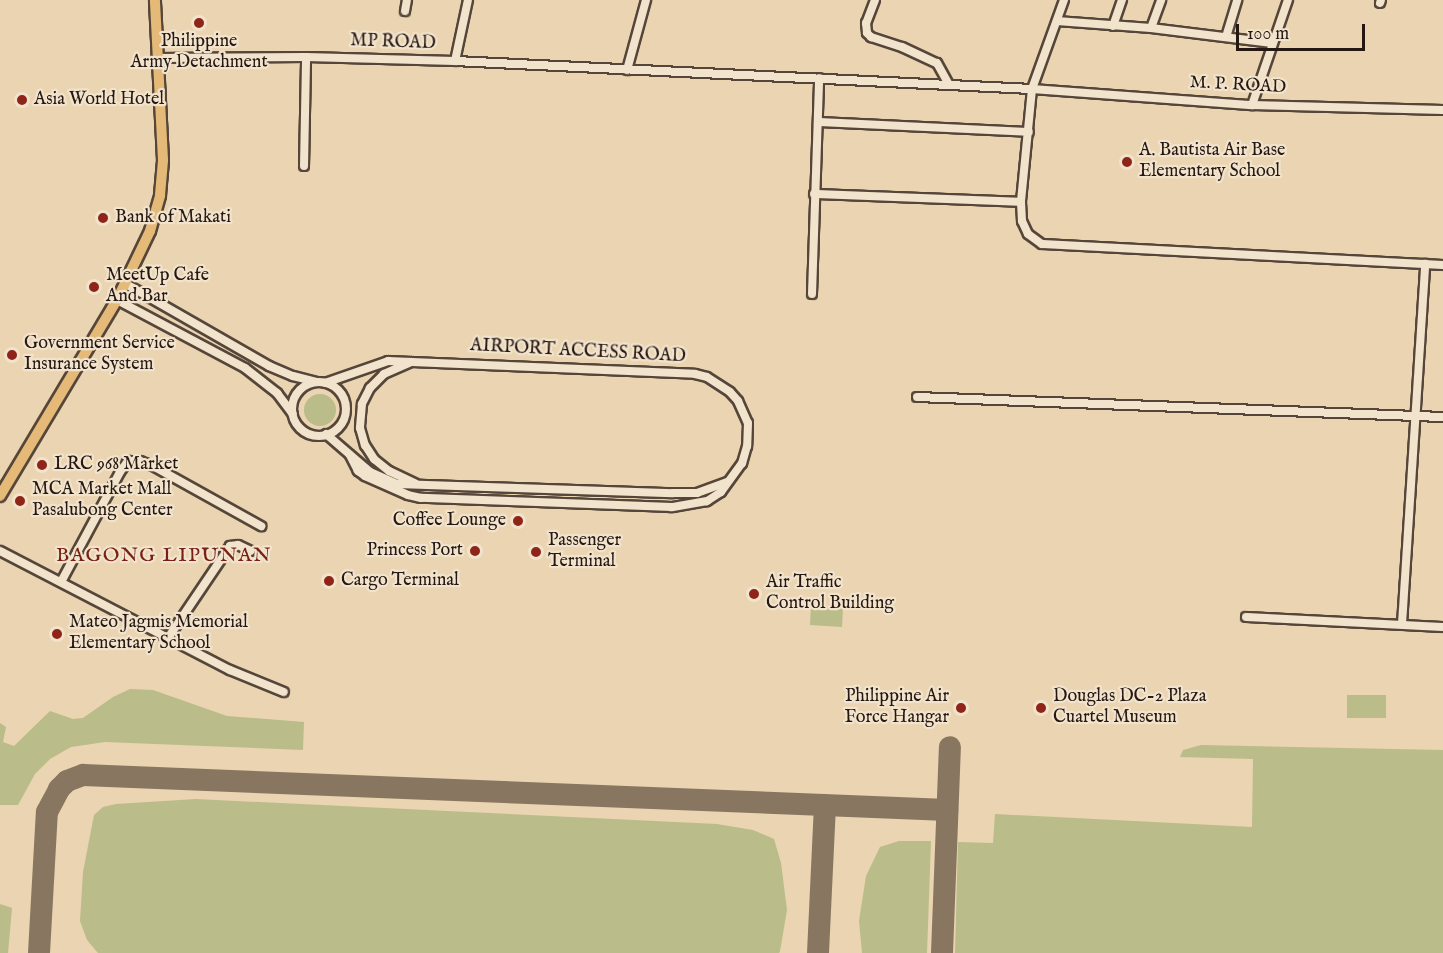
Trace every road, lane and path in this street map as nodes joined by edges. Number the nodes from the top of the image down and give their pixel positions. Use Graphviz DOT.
graph roads {
  1 [pos="154,0"];
  2 [pos="407,0"];
  3 [pos="468,0"];
  4 [pos="646,0"];
  5 [pos="875,0"];
  6 [pos="1064,0"];
  7 [pos="1122,0"];
  8 [pos="1161,0"];
  9 [pos="1237,0"];
  10 [pos="1288,0"];
  11 [pos="405,11"];
  12 [pos="1057,21"];
  13 [pos="1113,26"];
  14 [pos="1151,28"];
  15 [pos="1226,37"];
  16 [pos="1272,43"];
  17 [pos="306,57"];
  18 [pos="158,58"];
  19 [pos="455,61"];
  20 [pos="627,70"];
  21 [pos="819,78"];
  22 [pos="949,85"];
  23 [pos="1032,89"];
  24 [pos="1252,105"];
  25 [pos="1443,110"];
  26 [pos="818,122"];
  27 [pos="1029,132"];
  28 [pos="304,166"];
  29 [pos="814,194"];
  30 [pos="1021,202"];
  31 [pos="1425,264"];
  32 [pos="1443,265"];
  33 [pos="126,284"];
  34 [pos="812,294"];
  35 [pos="117,300"];
  36 [pos="414,361"];
  37 [pos="321,382"];
  38 [pos="917,397"];
  39 [pos="293,414"];
  40 [pos="1415,415"];
  41 [pos="1443,417"];
  42 [pos="326,434"];
  43 [pos="350,455"];
  44 [pos="730,480"];
  45 [pos="418,484"];
  46 [pos="0,496"];
  47 [pos="261,526"];
  48 [pos="251,550"];
  49 [pos="0,551"];
  50 [pos="61,582"];
  51 [pos="1246,617"];
  52 [pos="1402,624"];
  53 [pos="1443,627"];
  54 [pos="168,638"];
  55 [pos="284,692"];
  1 -- 18 [label="main road"];
  2 -- 11 [label="street"];
  3 -- 19 [label="street"];
  4 -- 20 [label="street"];
  5 -- 22 [label="street"];
  6 -- 12 [label="street"];
  7 -- 13 [label="street"];
  8 -- 14 [label="street"];
  9 -- 15 [label="street"];
  10 -- 16 [label="street"];
  12 -- 13 [label="street"];
  12 -- 23 [label="street"];
  13 -- 14 [label="street"];
  14 -- 15 [label="street"];
  15 -- 16 [label="street"];
  16 -- 24 [label="street"];
  17 -- 18 [label="street, MP ROAD"];
  17 -- 19 [label="street, MP ROAD"];
  17 -- 28 [label="street"];
  18 -- 33 [label="main road"];
  19 -- 20 [label="street, MP ROAD"];
  20 -- 21 [label="street, MP ROAD"];
  21 -- 22 [label="street, M. P. ROAD"];
  21 -- 26 [label="street"];
  22 -- 23 [label="street, M. P. ROAD"];
  23 -- 24 [label="street, M. P. ROAD"];
  23 -- 27 [label="street"];
  24 -- 25 [label="street, M. P. ROAD"];
  26 -- 27 [label="street"];
  26 -- 29 [label="street"];
  27 -- 30 [label="street"];
  29 -- 30 [label="street"];
  29 -- 34 [label="street"];
  30 -- 31 [label="street"];
  31 -- 32 [label="street"];
  31 -- 40 [label="street"];
  33 -- 35 [label="main road"];
  33 -- 37 [label="street"];
  35 -- 39 [label="street"];
  35 -- 46 [label="main road"];
  36 -- 37 [label="street, AIRPORT ACCESS ROAD"];
  36 -- 44 [label="street, AIRPORT ACCESS ROAD"];
  36 -- 45 [label="street"];
  37 -- 39 [label="street"];
  37 -- 42 [label="street"];
  38 -- 40 [label="street"];
  39 -- 42 [label="street"];
  40 -- 41 [label="street"];
  40 -- 52 [label="street"];
  42 -- 43 [label="street, AIRPORT ACCESS ROAD"];
  43 -- 44 [label="street, AIRPORT ACCESS ROAD"];
  43 -- 45 [label="street, AIRPORT ACCESS ROAD"];
  44 -- 45 [label="street, AIRPORT ACCESS ROAD"];
  47 -- 50 [label="street"];
  48 -- 54 [label="street"];
  49 -- 50 [label="street"];
  50 -- 54 [label="street"];
  51 -- 52 [label="street"];
  52 -- 53 [label="street"];
  54 -- 55 [label="street"];
}
